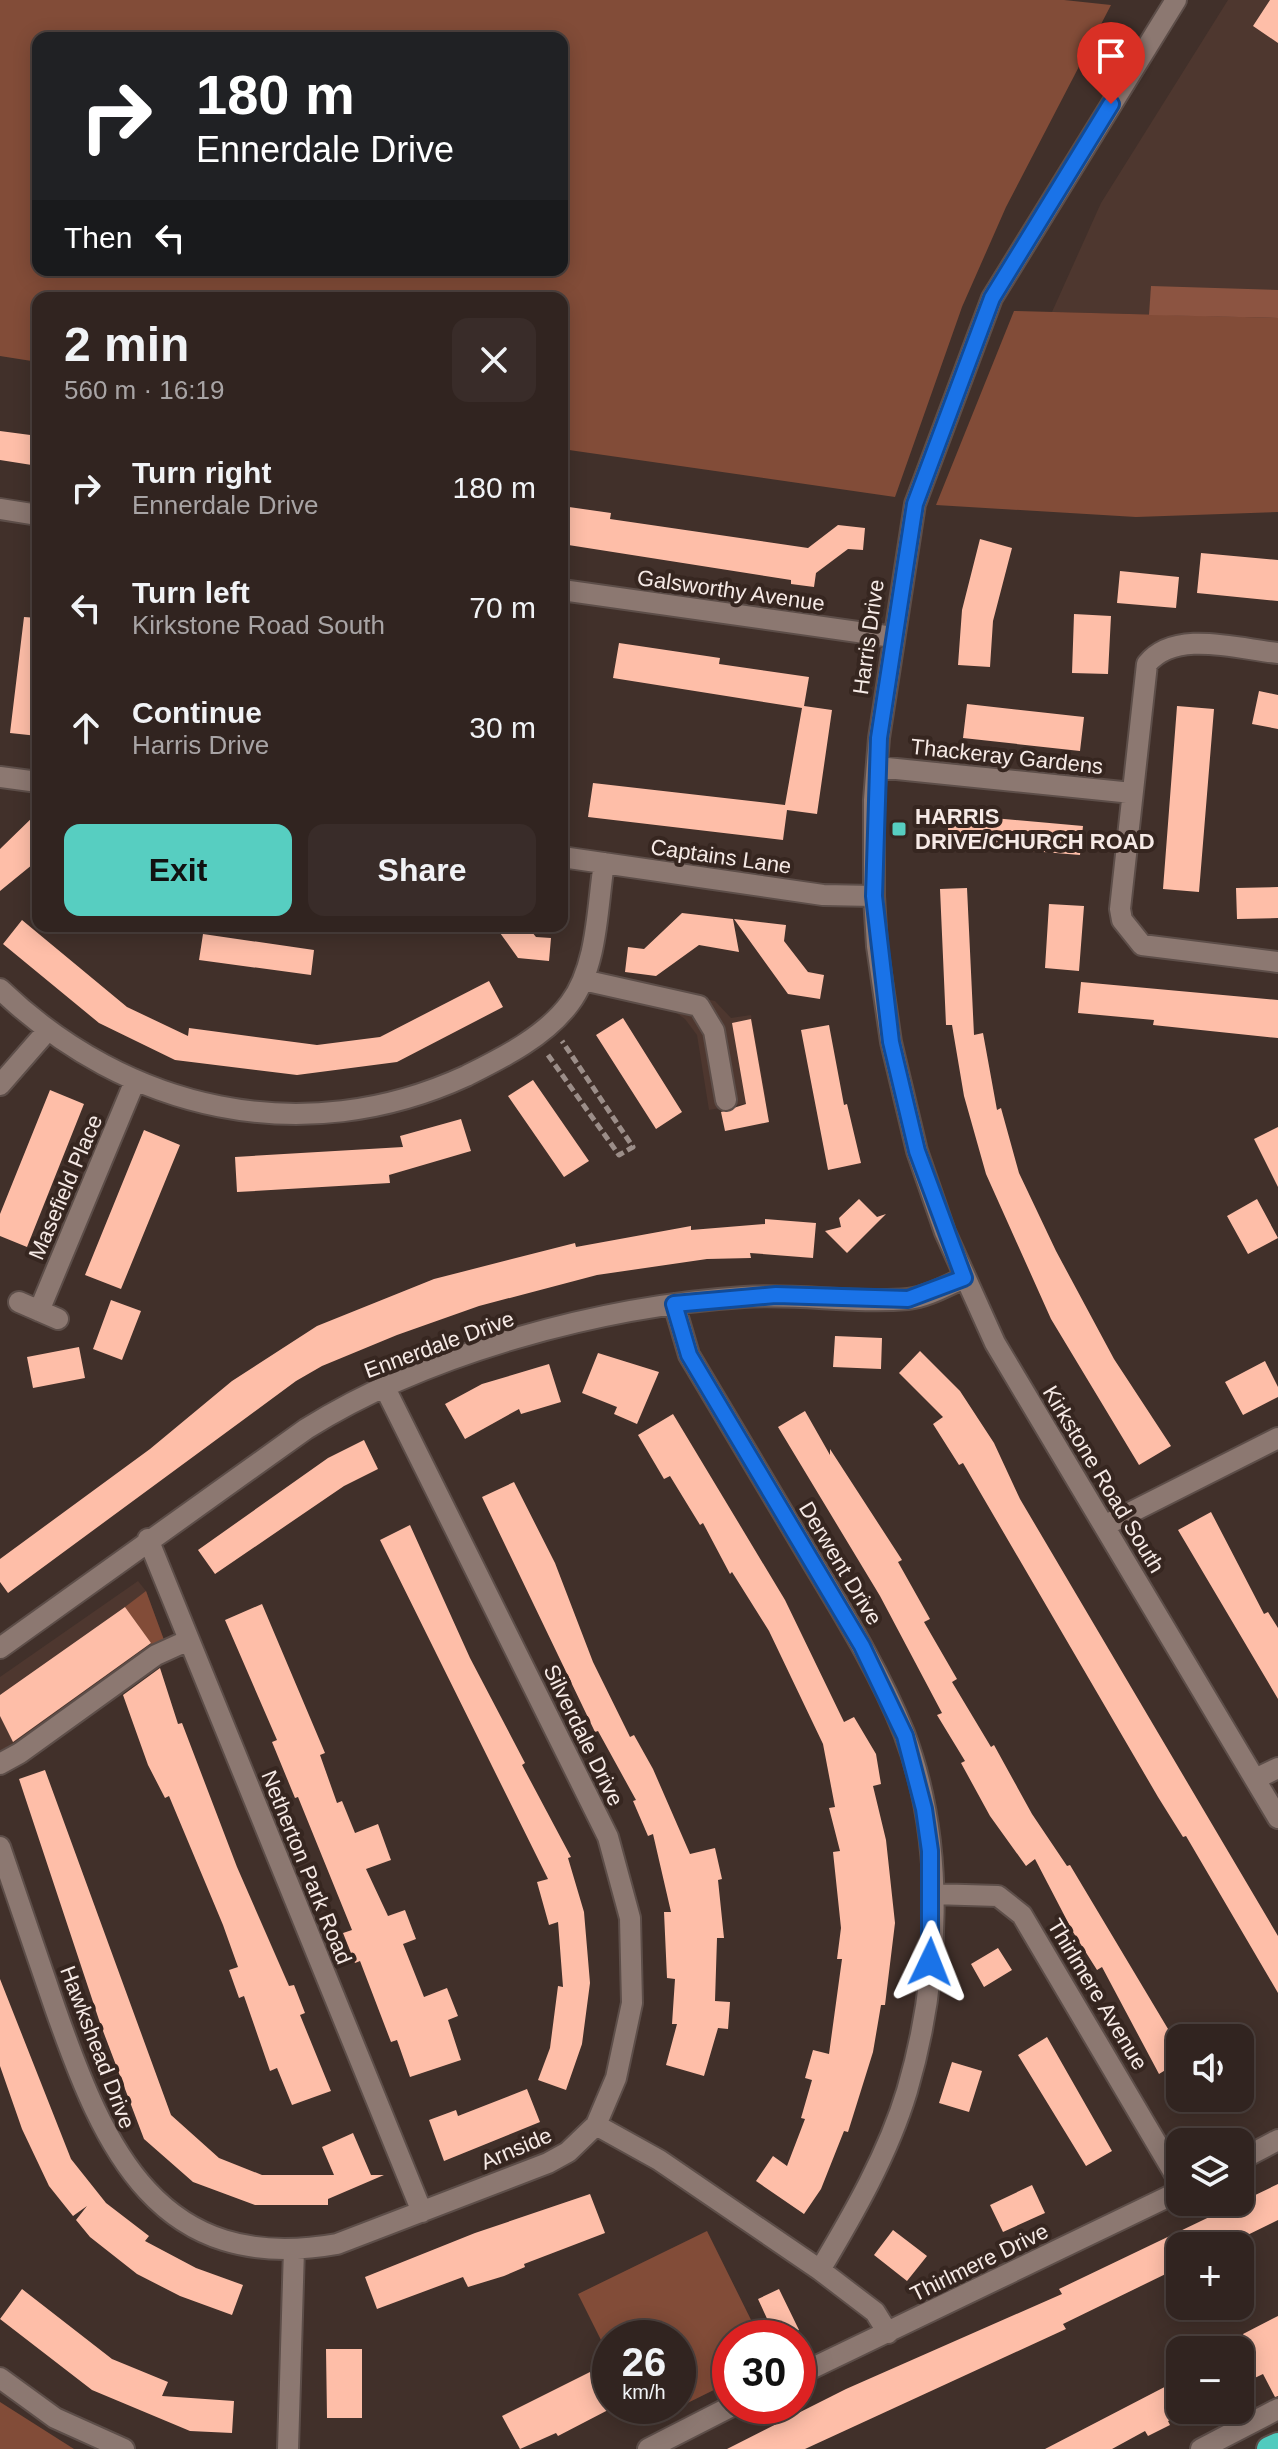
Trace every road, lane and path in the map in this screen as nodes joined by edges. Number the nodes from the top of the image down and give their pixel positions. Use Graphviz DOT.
graph roads {
  1 [pos="1176,0"];
  2 [pos="0,509"];
  3 [pos="32,514"];
  4 [pos="568,591"];
  5 [pos="893,637"];
  6 [pos="1278,653"];
  7 [pos="877,767"];
  8 [pos="0,777"];
  9 [pos="32,781"];
  10 [pos="1132,793"];
  11 [pos="568,858"];
  12 [pos="604,863"];
  13 [pos="874,896"];
  14 [pos="1278,962"];
  15 [pos="583,980"];
  16 [pos="0,989"];
  17 [pos="542,1030"];
  18 [pos="47,1031"];
  19 [pos="135,1081"];
  20 [pos="0,1085"];
  21 [pos="726,1100"];
  22 [pos="917,1151"];
  23 [pos="964,1278"];
  24 [pos="19,1302"];
  25 [pos="674,1304"];
  26 [pos="385,1388"];
  27 [pos="1278,1438"];
  28 [pos="1104,1526"];
  29 [pos="148,1539"];
  30 [pos="189,1640"];
  31 [pos="0,1648"];
  32 [pos="0,1764"];
  33 [pos="1278,1768"];
  34 [pos="1255,1779"];
  35 [pos="1278,1818"];
  36 [pos="0,1847"];
  37 [pos="932,1894"];
  38 [pos="596,2125"];
  39 [pos="1278,2140"];
  40 [pos="1254,2153"];
  41 [pos="1166,2159"];
  42 [pos="1166,2198"];
  43 [pos="422,2212"];
  44 [pos="294,2249"];
  45 [pos="820,2270"];
  46 [pos="888,2333"];
  47 [pos="816,2367"];
  48 [pos="0,2378"];
  49 [pos="1278,2409"];
  50 [pos="712,2416"];
  51 [pos="98,2444"];
  52 [pos="1278,2445"];
  53 [pos="124,2449"];
  54 [pos="288,2449"];
  55 [pos="648,2449"];
  56 [pos="1201,2449"];
  57 [pos="1269,2449"];
  1 -- 5 [label="street, Harris Drive"];
  2 -- 3 [label="street"];
  4 -- 5 [label="street, Galsworthy Avenue"];
  5 -- 7 [label="street, Harris Drive"];
  6 -- 10 [label="street, Thackeray Gardens"];
  7 -- 10 [label="street, Thackeray Gardens"];
  7 -- 13 [label="street, Harris Drive"];
  8 -- 9 [label="street"];
  10 -- 14 [label="street, Thackeray Gardens"];
  11 -- 12 [label="street, Captains Lane"];
  12 -- 13 [label="street, Captains Lane"];
  12 -- 15 [label="street"];
  13 -- 22 [label="street, Harris Drive"];
  15 -- 17 [label="street"];
  15 -- 21 [label="street"];
  16 -- 18 [label="street"];
  17 -- 17 [label="path"];
  17 -- 19 [label="street"];
  18 -- 19 [label="street"];
  18 -- 20 [label="street"];
  19 -- 24 [label="street, Masefield Place"];
  22 -- 23 [label="street, Kirkstone Road South"];
  23 -- 25 [label="street, Ennerdale Drive"];
  23 -- 28 [label="street, Kirkstone Road South"];
  25 -- 26 [label="street, Ennerdale Drive"];
  25 -- 37 [label="street, Derwent Drive"];
  26 -- 29 [label="street, Ennerdale Drive"];
  26 -- 38 [label="street, Silverdale Drive"];
  27 -- 28 [label="street"];
  28 -- 34 [label="street, Kirkstone Road South"];
  29 -- 30 [label="street, Netherton Park Road"];
  29 -- 31 [label="street, Ennerdale Drive"];
  30 -- 32 [label="street"];
  30 -- 43 [label="street, Netherton Park Road"];
  33 -- 34 [label="street"];
  34 -- 35 [label="street, Kirkstone Road South"];
  36 -- 44 [label="street, Hawkshead Drive"];
  37 -- 41 [label="street, Thirlmere Avenue"];
  37 -- 45 [label="street, Derwent Drive"];
  38 -- 43 [label="street, Arnside"];
  38 -- 45 [label="street"];
  39 -- 40 [label="street"];
  42 -- 46 [label="street, Thirlmere Drive"];
  43 -- 44 [label="street, Arnside"];
  44 -- 54 [label="street"];
  45 -- 46 [label="street"];
  46 -- 47 [label="street, Thirlmere Drive"];
  48 -- 51 [label="street"];
  49 -- 56 [label="street"];
  50 -- 55 [label="street"];
  51 -- 53 [label="street"];
  52 -- 57 [label="highway"];
}
